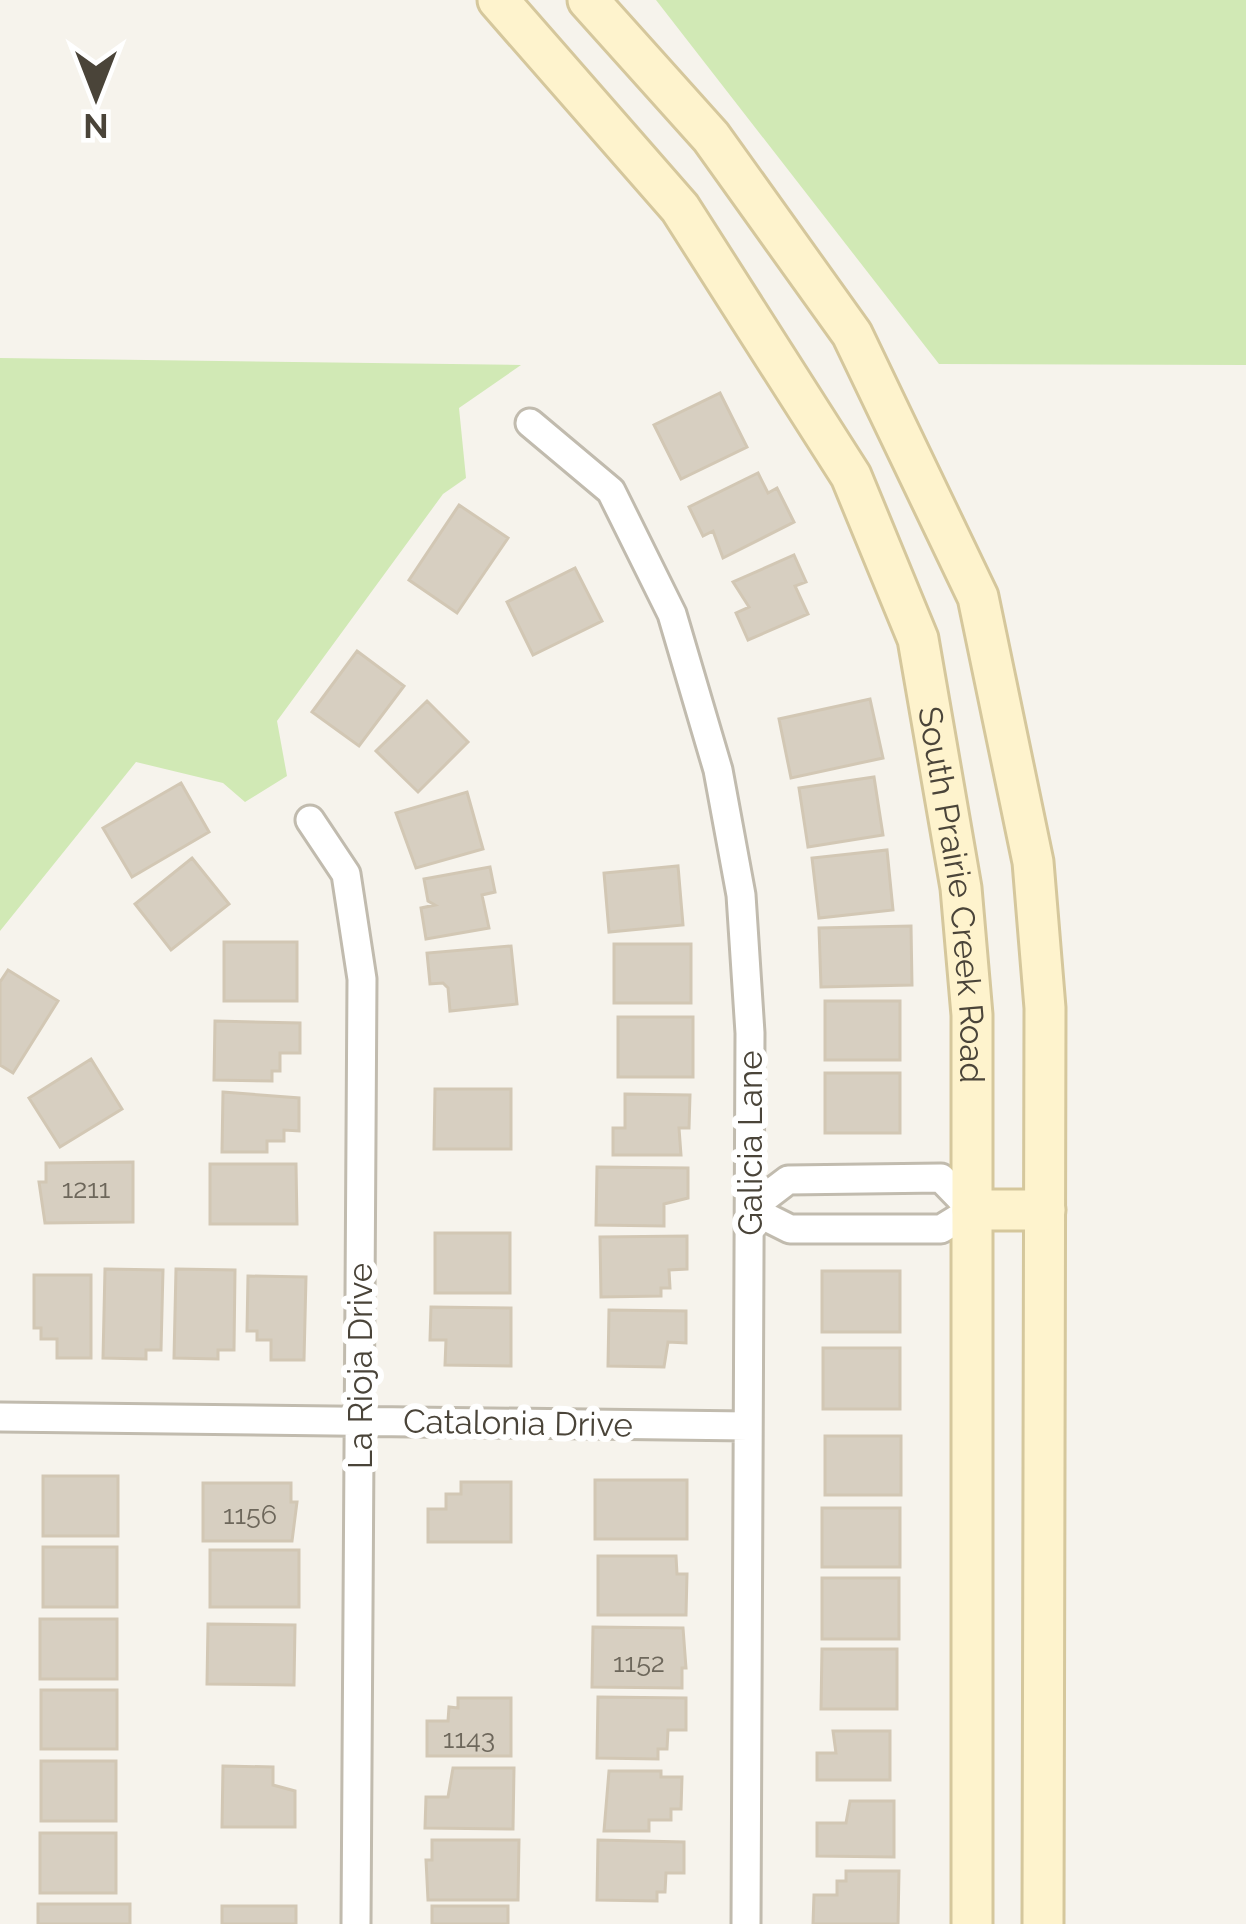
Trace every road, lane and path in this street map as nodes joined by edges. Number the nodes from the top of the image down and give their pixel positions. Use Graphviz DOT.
graph roads {
  1 [pos="498,0"];
  2 [pos="587,0"];
  3 [pos="530,423"];
  4 [pos="310,820"];
  5 [pos="750,1209"];
  6 [pos="973,1210"];
  7 [pos="1045,1210"];
  8 [pos="0,1417"];
  9 [pos="360,1421"];
  10 [pos="748,1426"];
  11 [pos="356,1924"];
  12 [pos="746,1924"];
  13 [pos="972,1924"];
  14 [pos="1043,1924"];
  1 -- 6 [label="main road, South Prairie Creek Road"];
  2 -- 7 [label="main road"];
  3 -- 5 [label="street, Galicia Lane"];
  4 -- 9 [label="street, La Rioja Drive"];
  5 -- 6 [label="street"];
  5 -- 6 [label="street"];
  5 -- 10 [label="street, Galicia Lane"];
  6 -- 7 [label="main road"];
  6 -- 13 [label="main road, South Prairie Creek Road"];
  7 -- 14 [label="main road"];
  8 -- 9 [label="street, Catalonia Drive"];
  9 -- 10 [label="street, Catalonia Drive"];
  9 -- 11 [label="street, La Rioja Drive"];
  10 -- 12 [label="street, Galicia Lane"];
}
